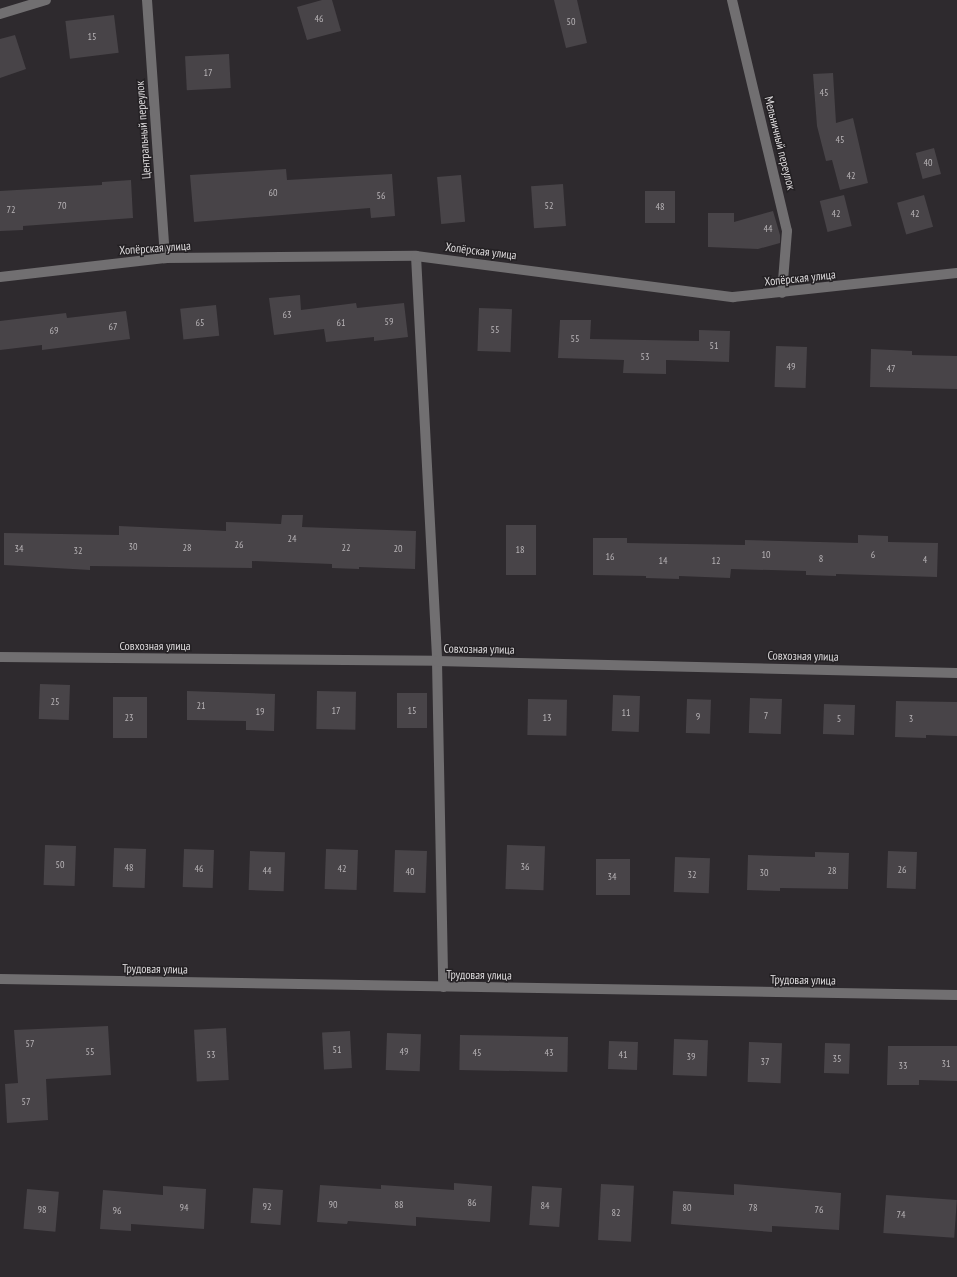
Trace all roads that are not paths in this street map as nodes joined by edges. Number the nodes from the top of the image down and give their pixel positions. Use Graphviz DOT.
graph roads {
  1 [pos="46,0"];
  2 [pos="147,0"];
  3 [pos="732,0"];
  4 [pos="0,14"];
  5 [pos="416,256"];
  6 [pos="165,258"];
  7 [pos="957,273"];
  8 [pos="0,277"];
  9 [pos="782,293"];
  10 [pos="0,657"];
  11 [pos="437,661"];
  12 [pos="957,673"];
  13 [pos="0,979"];
  14 [pos="443,987"];
  15 [pos="957,995"];
  1 -- 4 [label="street"];
  2 -- 6 [label="street, Центральный переулок"];
  3 -- 9 [label="street, Мельничный переулок"];
  5 -- 6 [label="street, Хопёрская улица"];
  5 -- 9 [label="street, Хопёрская улица"];
  5 -- 11 [label="street"];
  6 -- 8 [label="street, Хопёрская улица"];
  7 -- 9 [label="street, Хопёрская улица"];
  10 -- 11 [label="street, Совхозная улица"];
  11 -- 12 [label="street, Совхозная улица"];
  11 -- 14 [label="street"];
  13 -- 14 [label="street, Трудовая улица"];
  14 -- 15 [label="street, Трудовая улица"];
}
